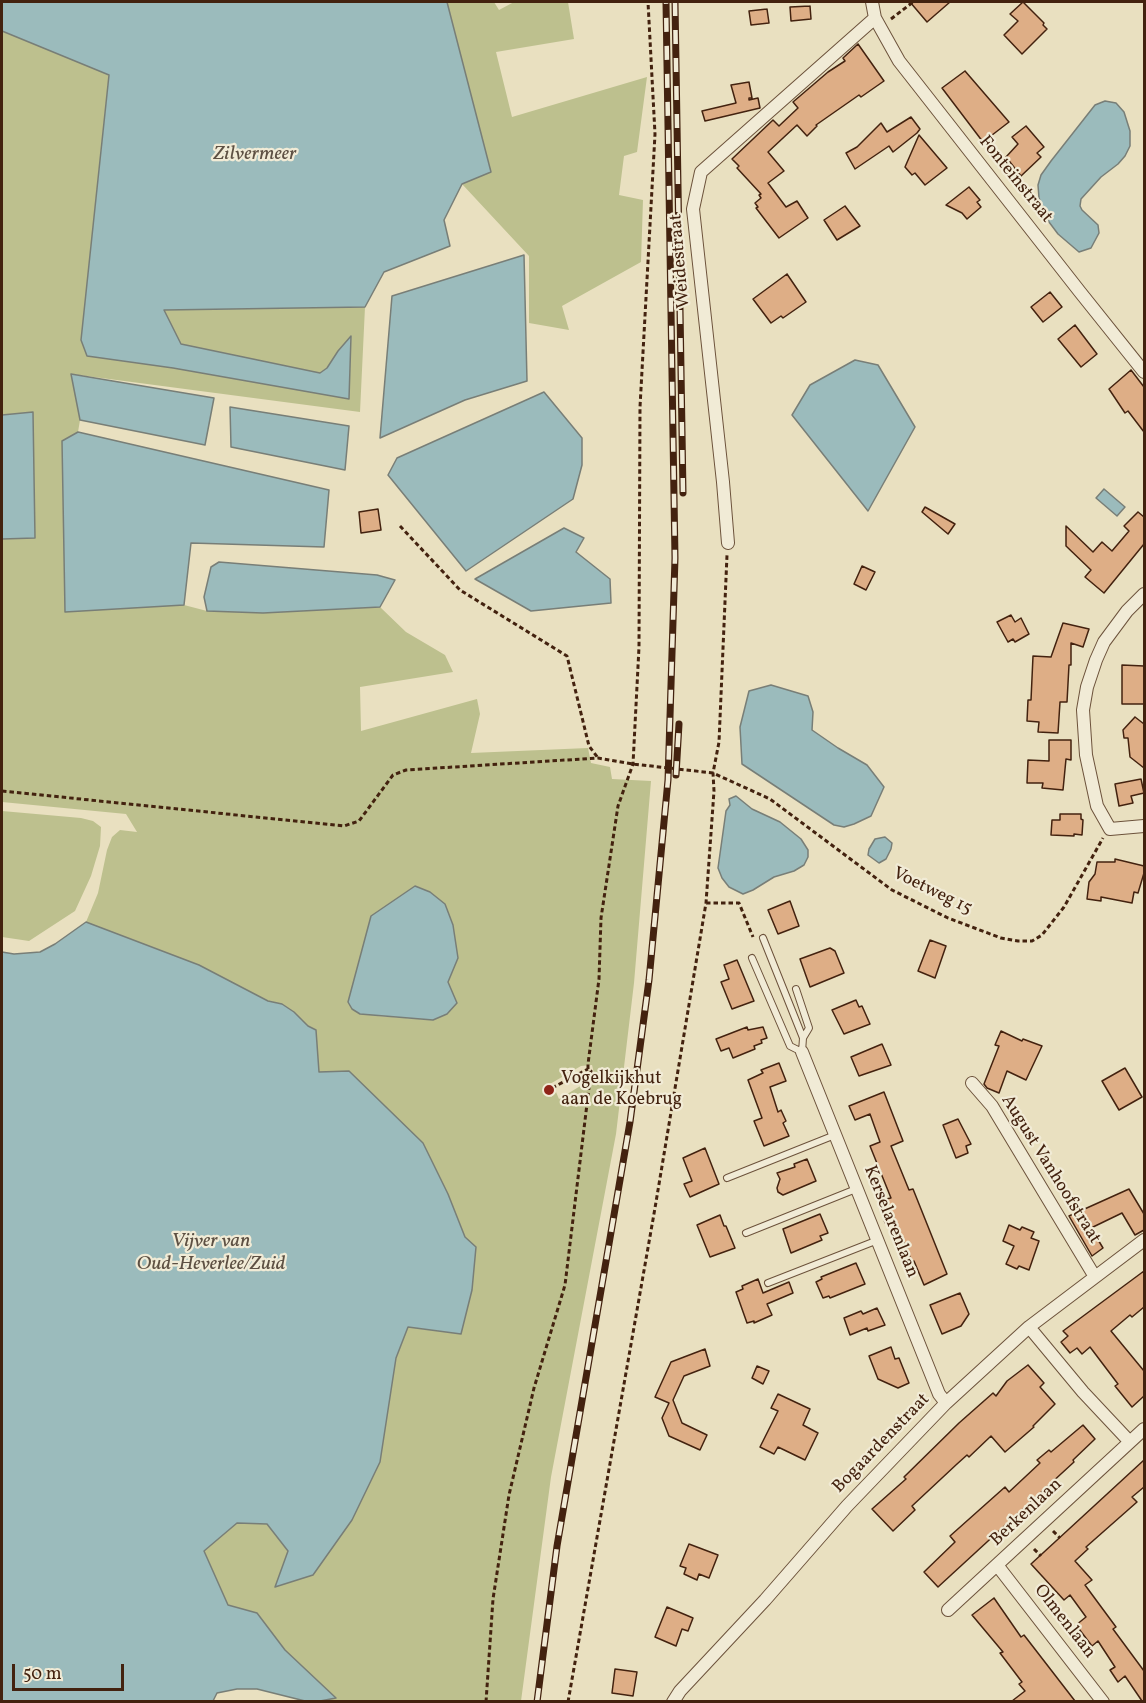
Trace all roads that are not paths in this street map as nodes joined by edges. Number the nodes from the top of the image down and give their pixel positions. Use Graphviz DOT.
graph roads {
  1 [pos="872,2"];
  2 [pos="878,23"];
  3 [pos="1144,372"];
  4 [pos="728,543"];
  5 [pos="1144,594"];
  6 [pos="1144,826"];
  7 [pos="763,938"];
  8 [pos="752,958"];
  9 [pos="796,989"];
  10 [pos="803,1038"];
  11 [pos="802,1052"];
  12 [pos="972,1083"];
  13 [pos="836,1135"];
  14 [pos="727,1178"];
  15 [pos="857,1188"];
  16 [pos="746,1233"];
  17 [pos="878,1240"];
  18 [pos="1144,1240"];
  19 [pos="1095,1277"];
  20 [pos="768,1283"];
  21 [pos="1029,1328"];
  22 [pos="946,1403"];
  23 [pos="1144,1429"];
  24 [pos="1129,1442"];
  25 [pos="998,1565"];
  26 [pos="948,1610"];
  27 [pos="673,1701"];
  28 [pos="1103,1701"];
  1 -- 2 [label="street, Fonteinstraat"];
  2 -- 3 [label="street, Fonteinstraat"];
  2 -- 4 [label="street, Weidestraat"];
  5 -- 6 [label="street"];
  7 -- 10 [label="lane"];
  8 -- 11 [label="lane"];
  9 -- 10 [label="lane"];
  10 -- 11 [label="lane"];
  11 -- 13 [label="street, Kerselarenlaan"];
  12 -- 19 [label="street, August Vanhoofstraat"];
  13 -- 14 [label="lane"];
  13 -- 15 [label="street, Kerselarenlaan"];
  15 -- 16 [label="lane"];
  15 -- 17 [label="street, Kerselarenlaan"];
  17 -- 20 [label="lane"];
  17 -- 22 [label="street, Kerselarenlaan"];
  18 -- 19 [label="street, Bogaardenstraat"];
  19 -- 21 [label="street, Bogaardenstraat"];
  21 -- 22 [label="street, Bogaardenstraat"];
  21 -- 24 [label="street"];
  22 -- 27 [label="street, Bogaardenstraat"];
  23 -- 24 [label="street, Berkenlaan"];
  24 -- 25 [label="street, Berkenlaan"];
  25 -- 26 [label="street, Berkenlaan"];
  25 -- 28 [label="street, Olmenlaan"];
}
